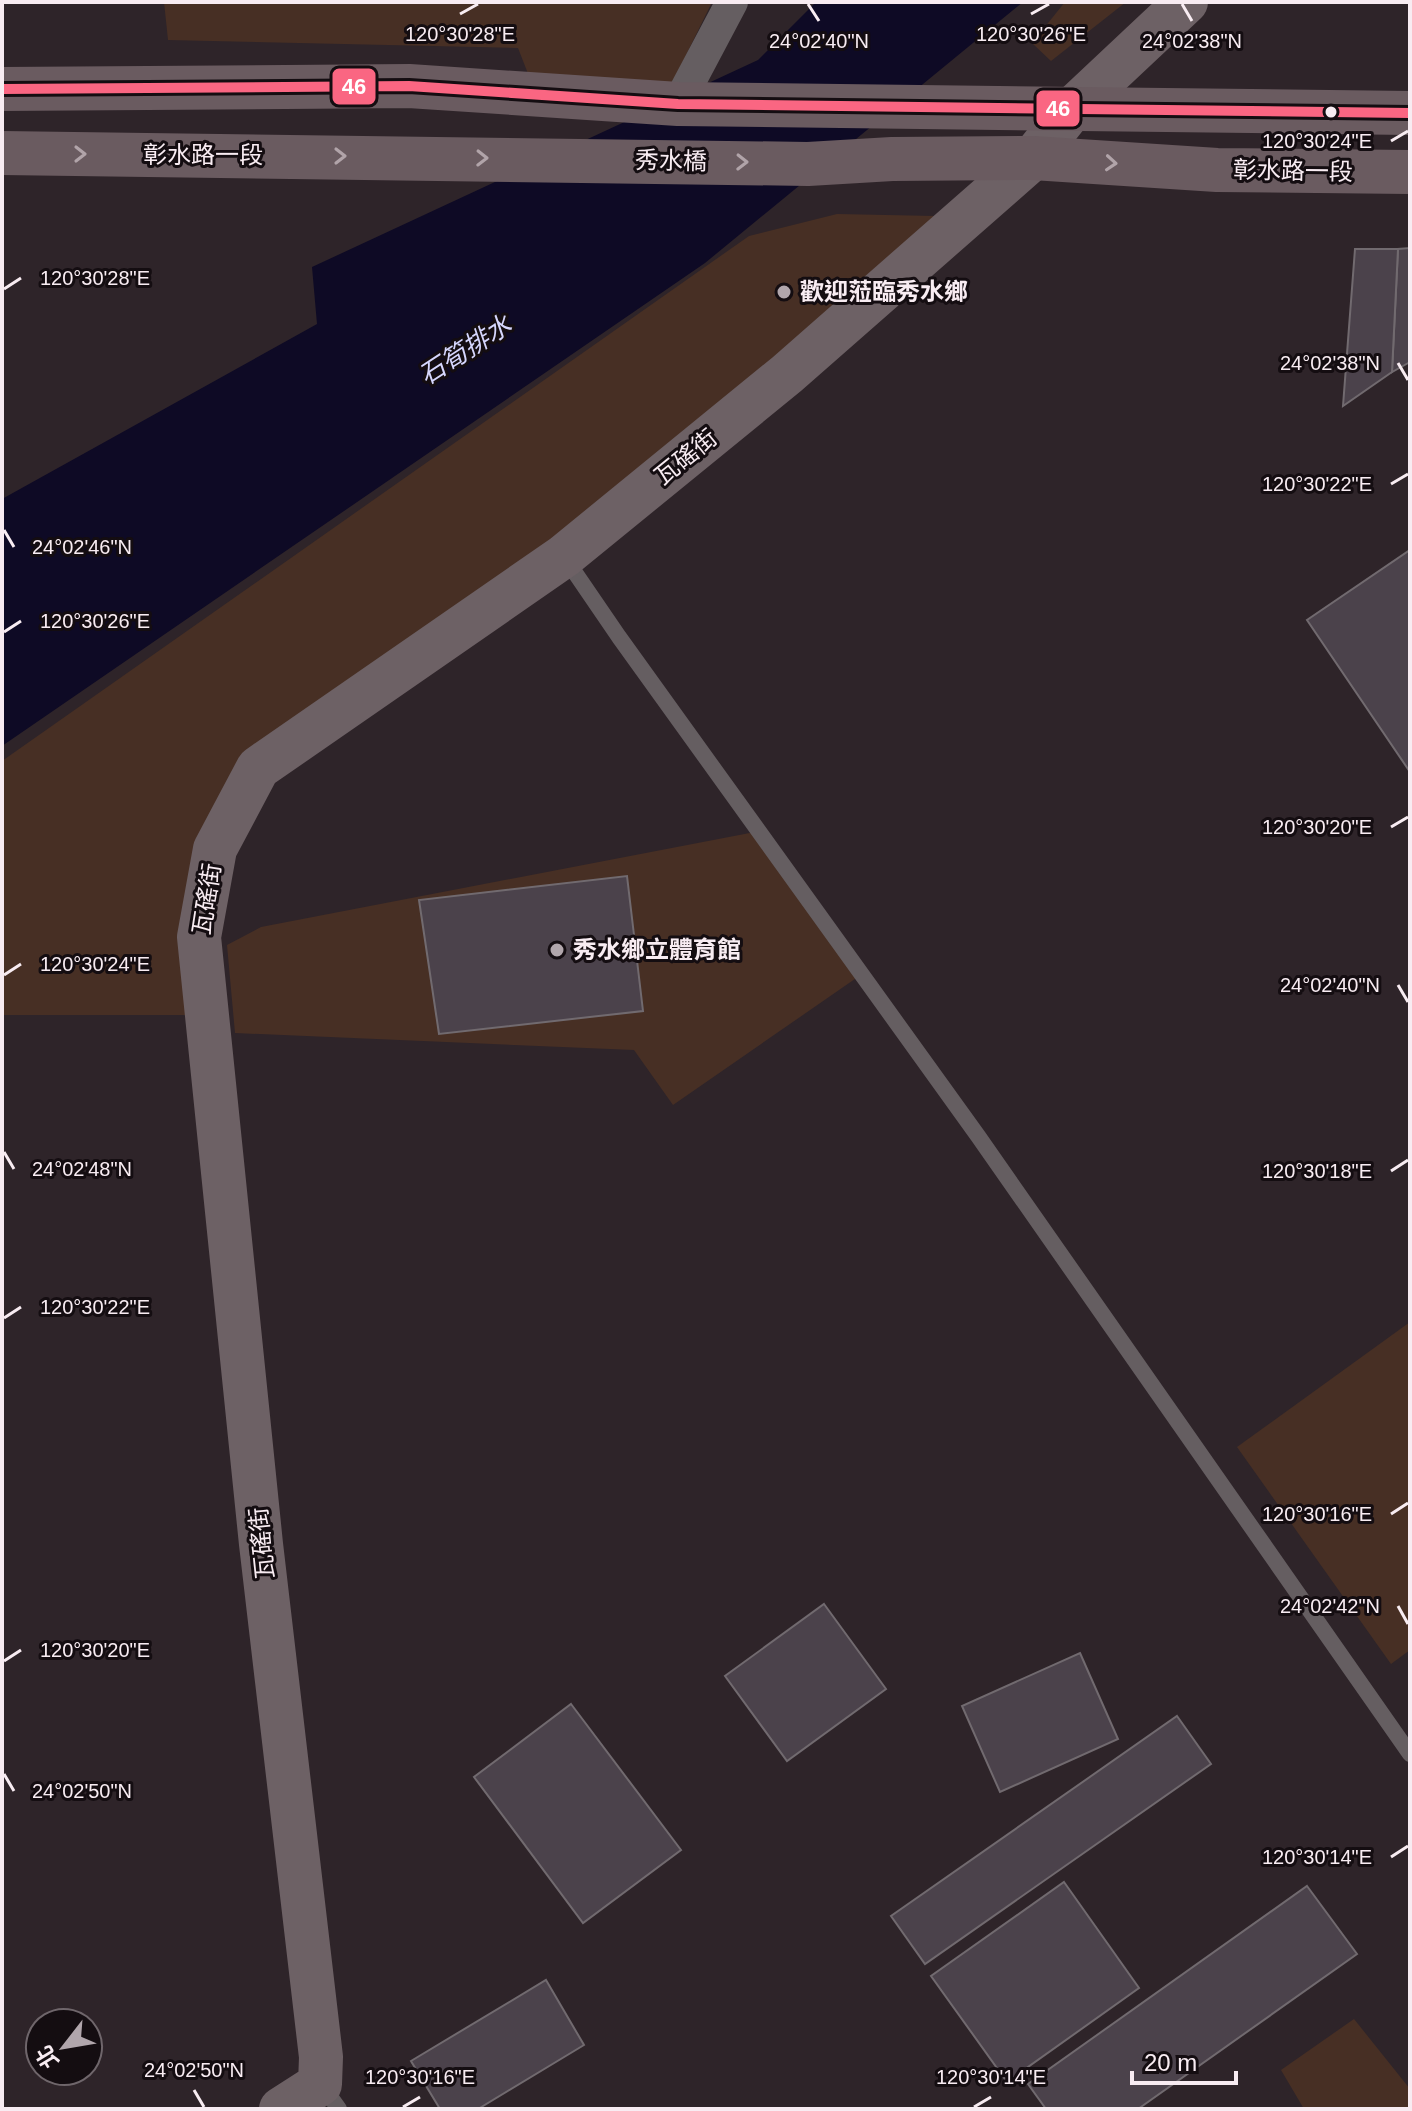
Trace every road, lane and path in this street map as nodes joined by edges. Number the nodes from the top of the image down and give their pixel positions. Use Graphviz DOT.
graph roads {
  1 [pos="732,2"];
  2 [pos="1186,2"];
  3 [pos="2,89"];
  4 [pos="678,104"];
  5 [pos="1071,110"];
  6 [pos="1410,113"];
  7 [pos="2,153"];
  8 [pos="404,157"];
  9 [pos="1033,158"];
  10 [pos="1410,172"];
  11 [pos="564,556"];
  12 [pos="1410,1754"];
  13 [pos="330,2097"];
  14 [pos="281,2109"];
  1 -- 4 [label="street"];
  2 -- 5 [label="street, 瓦磘街"];
  3 -- 4 [label="main road"];
  4 -- 5 [label="main road"];
  5 -- 6 [label="main road"];
  5 -- 9 [label="street, 瓦磘街"];
  7 -- 8 [label="main road, 彰水路一段, one-way"];
  8 -- 9 [label="main road, 秀水橋, one-way"];
  9 -- 10 [label="main road, 彰水路一段, one-way"];
  9 -- 11 [label="street, 瓦磘街"];
  11 -- 12 [label="lane"];
  11 -- 13 [label="street, 瓦磘街"];
  13 -- 14 [label="street, 瓦磘街"];
}
